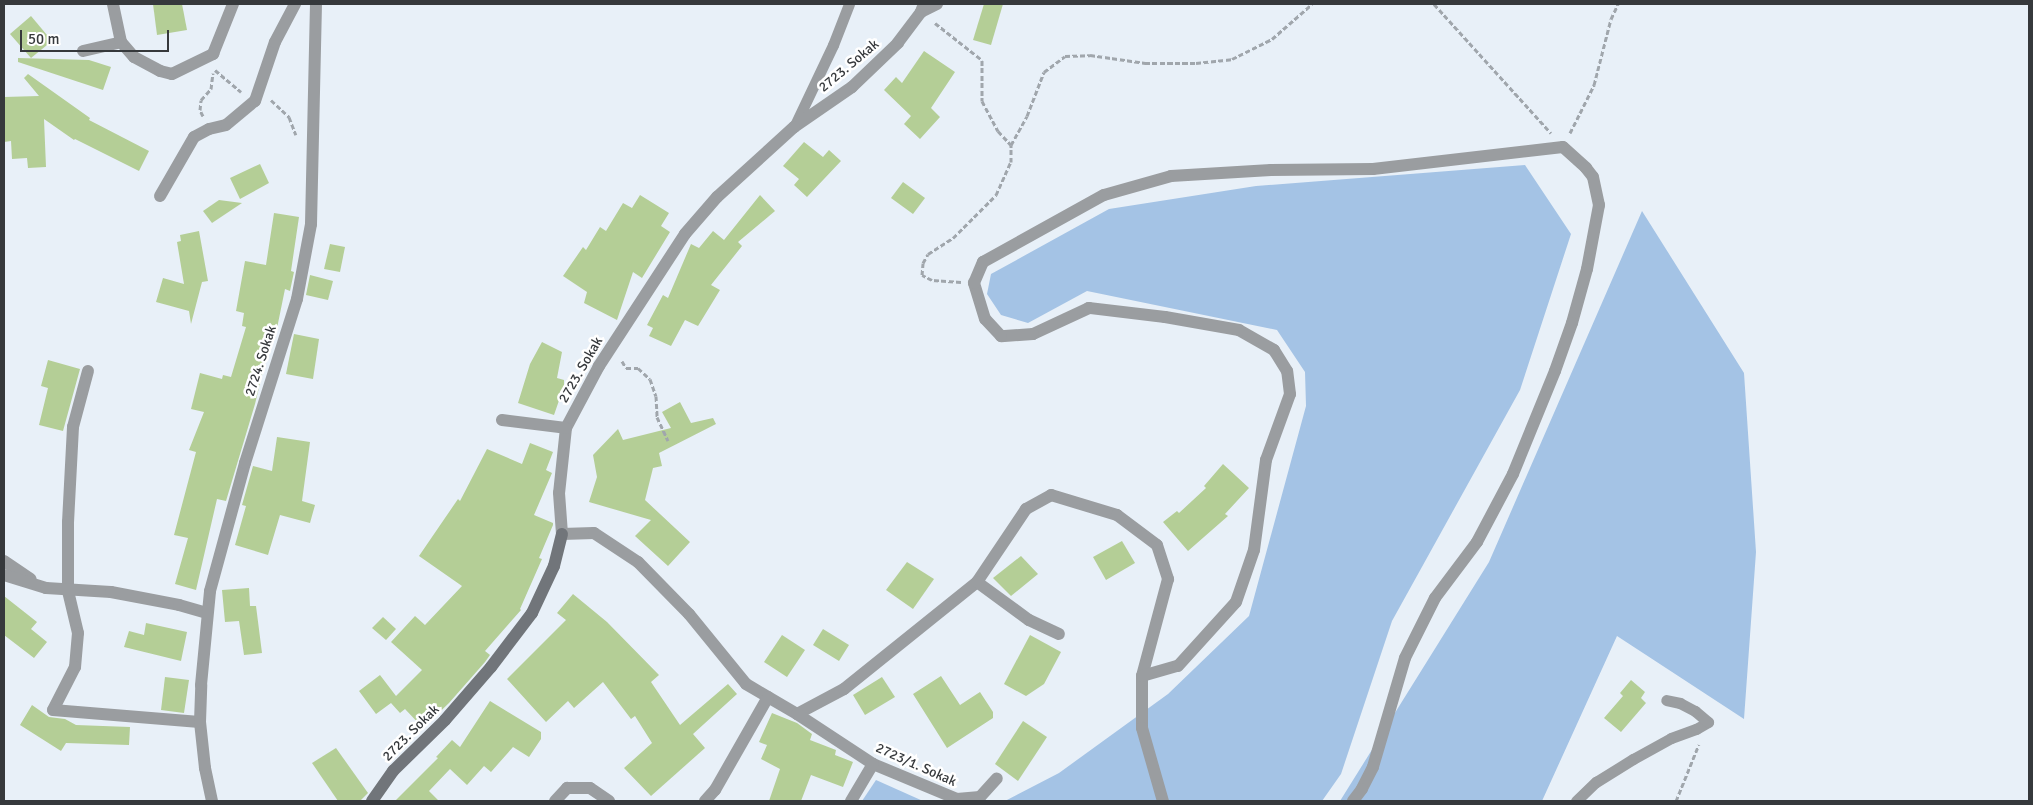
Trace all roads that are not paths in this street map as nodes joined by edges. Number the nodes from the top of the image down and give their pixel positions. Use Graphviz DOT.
graph roads {
  1 [pos="113,4"];
  2 [pos="233,4"];
  3 [pos="295,4"];
  4 [pos="316,4"];
  5 [pos="849,4"];
  6 [pos="937,4"];
  7 [pos="922,8"];
  8 [pos="121,42"];
  9 [pos="83,51"];
  10 [pos="794,127"];
  11 [pos="160,196"];
  12 [pos="88,370"];
  13 [pos="502,420"];
  14 [pos="566,428"];
  15 [pos="562,534"];
  16 [pos="4,561"];
  17 [pos="4,575"];
  18 [pos="977,582"];
  19 [pos="46,588"];
  20 [pos="68,591"];
  21 [pos="207,613"];
  22 [pos="1059,634"];
  23 [pos="1142,676"];
  24 [pos="768,697"];
  25 [pos="1666,700"];
  26 [pos="798,714"];
  27 [pos="200,722"];
  28 [pos="873,764"];
  29 [pos="998,778"];
  30 [pos="212,801"];
  31 [pos="372,801"];
  32 [pos="555,801"];
  33 [pos="609,801"];
  34 [pos="705,801"];
  35 [pos="851,801"];
  36 [pos="1163,801"];
  37 [pos="1353,801"];
  38 [pos="1576,801"];
  1 -- 8 [label="street"];
  2 -- 8 [label="street"];
  3 -- 11 [label="street"];
  4 -- 21 [label="street, 2724. Sokak"];
  5 -- 10 [label="lane"];
  6 -- 7 [label="street, 2723. Sokak"];
  7 -- 10 [label="street, 2723. Sokak"];
  8 -- 9 [label="street"];
  10 -- 14 [label="street, 2723. Sokak"];
  12 -- 20 [label="street"];
  13 -- 14 [label="street"];
  14 -- 15 [label="street, 2723. Sokak"];
  15 -- 24 [label="street, 2723/1. Sokak"];
  15 -- 31 [label="street, 2723. Sokak"];
  16 -- 19 [label="street"];
  17 -- 19 [label="street"];
  18 -- 22 [label="street"];
  18 -- 23 [label="street"];
  18 -- 26 [label="street"];
  19 -- 20 [label="street"];
  20 -- 21 [label="street"];
  20 -- 27 [label="street"];
  21 -- 27 [label="street, 2724. Sokak"];
  23 -- 36 [label="street"];
  23 -- 37 [label="street"];
  24 -- 26 [label="street, 2723/1. Sokak"];
  24 -- 34 [label="street"];
  25 -- 38 [label="lane"];
  26 -- 28 [label="street, 2723/1. Sokak"];
  27 -- 30 [label="street, 2724. Sokak"];
  28 -- 29 [label="street, 2723/1. Sokak"];
  28 -- 35 [label="street"];
  32 -- 33 [label="street"];
}
